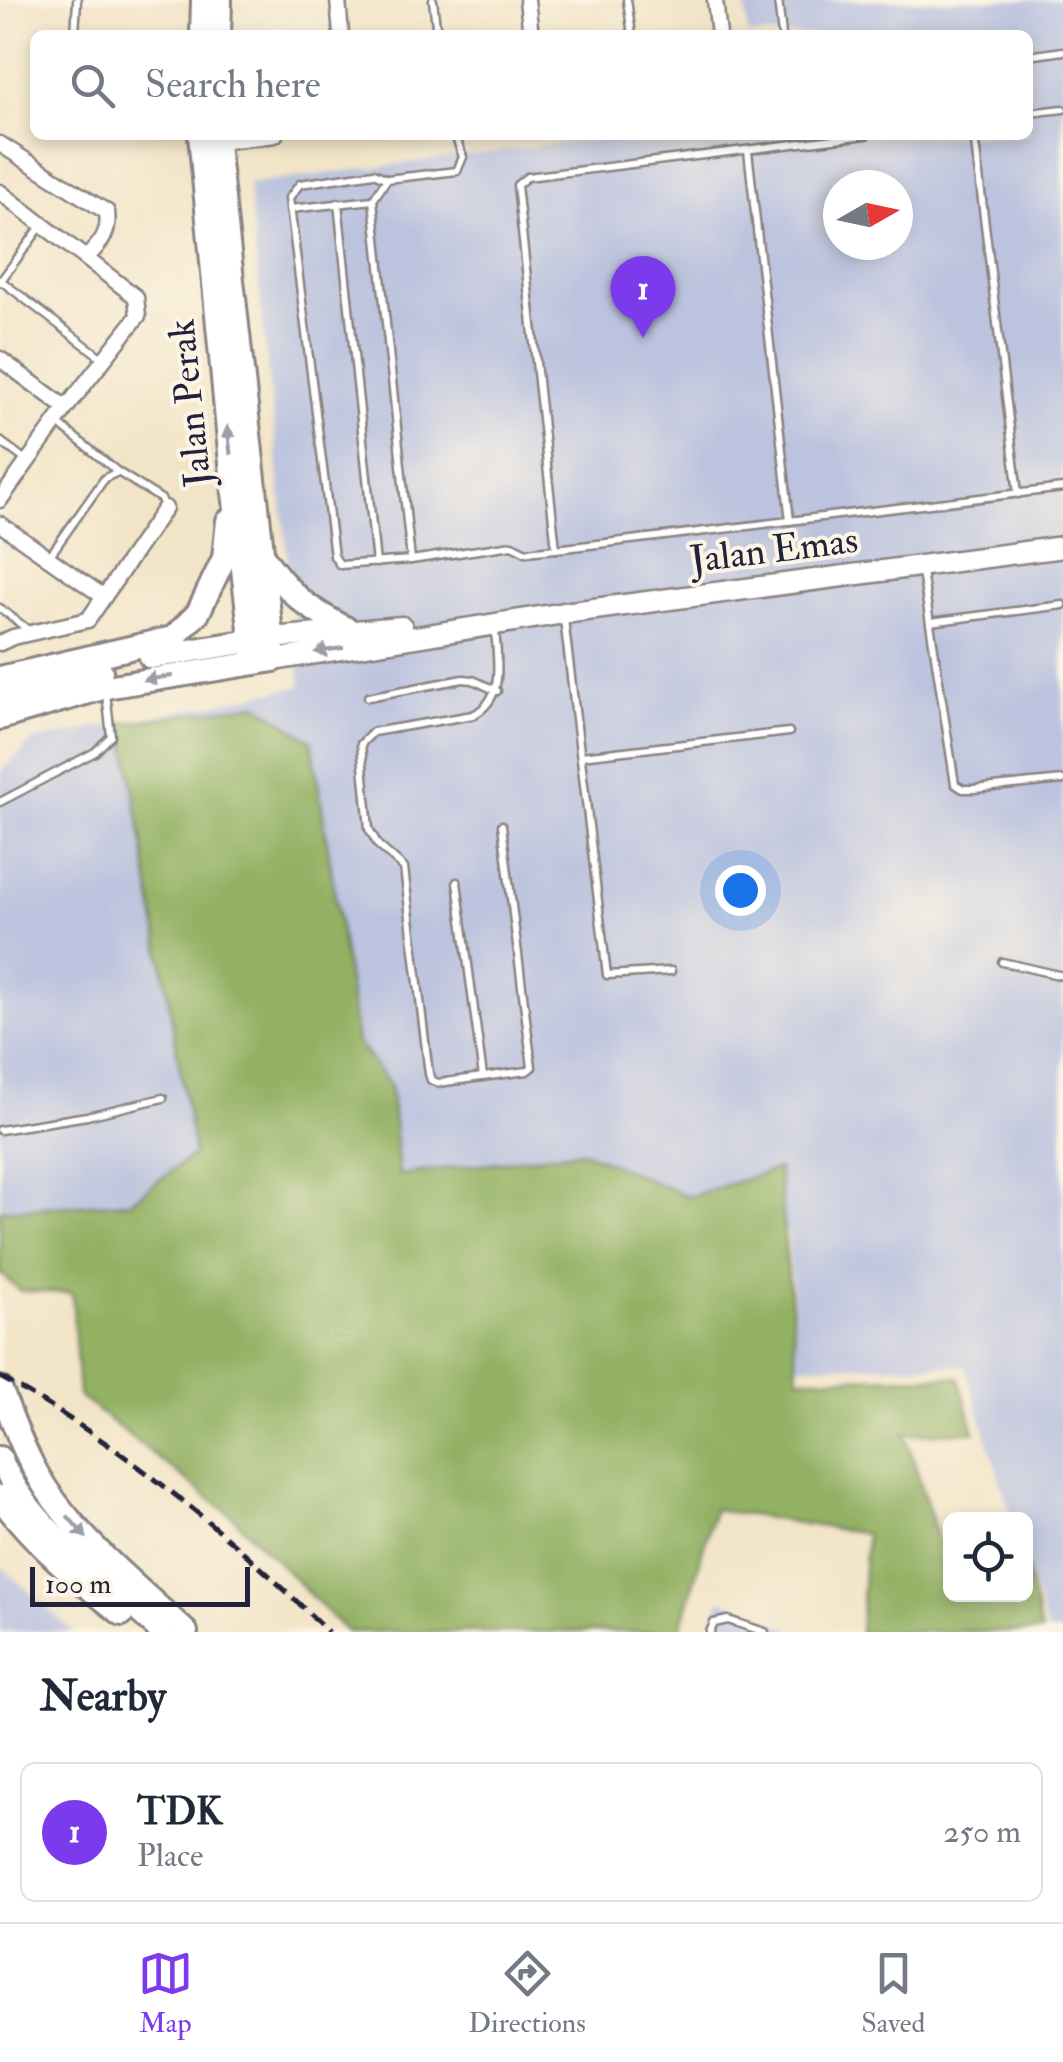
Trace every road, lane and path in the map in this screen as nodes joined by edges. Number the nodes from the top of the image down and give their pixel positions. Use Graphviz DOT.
graph roads {
  1 [pos="77,0"];
  2 [pos="203,0"];
  3 [pos="220,0"];
  4 [pos="338,0"];
  5 [pos="433,0"];
  6 [pos="527,0"];
  7 [pos="628,0"];
  8 [pos="715,0"];
  9 [pos="778,0"];
  10 [pos="74,30"];
  11 [pos="202,30"];
  12 [pos="219,30"];
  13 [pos="341,30"];
  14 [pos="436,30"];
  15 [pos="530,30"];
  16 [pos="631,30"];
  17 [pos="718,30"];
  18 [pos="781,30"];
  19 [pos="1063,51"];
  20 [pos="1033,55"];
  21 [pos="1063,109"];
  22 [pos="1033,112"];
  23 [pos="208,140"];
  24 [pos="208,140"];
  25 [pos="456,140"];
  26 [pos="827,140"];
  27 [pos="975,140"];
  28 [pos="0,144"];
  29 [pos="748,150"];
  30 [pos="387,178"];
  31 [pos="0,192"];
  32 [pos="372,200"];
  33 [pos="338,203"];
  34 [pos="290,209"];
  35 [pos="42,224"];
  36 [pos="87,257"];
  37 [pos="0,281"];
  38 [pos="0,359"];
  39 [pos="104,360"];
  40 [pos="66,408"];
  41 [pos="56,422"];
  42 [pos="0,441"];
  43 [pos="28,462"];
  44 [pos="118,472"];
  45 [pos="233,484"];
  46 [pos="1063,488"];
  47 [pos="1018,494"];
  48 [pos="0,500"];
  49 [pos="165,508"];
  50 [pos="790,521"];
  51 [pos="0,524"];
  52 [pos="1063,547"];
  53 [pos="556,549"];
  54 [pos="262,556"];
  55 [pos="48,558"];
  56 [pos="410,560"];
  57 [pos="376,562"];
  58 [pos="921,566"];
  59 [pos="104,597"];
  60 [pos="1063,606"];
  61 [pos="0,608"];
  62 [pos="564,612"];
  63 [pos="930,622"];
  64 [pos="494,623"];
  65 [pos="349,630"];
  66 [pos="32,633"];
  67 [pos="0,643"];
  68 [pos="262,650"];
  69 [pos="5,679"];
  70 [pos="106,686"];
  71 [pos="497,692"];
  72 [pos="368,697"];
  73 [pos="0,699"];
  74 [pos="0,718"];
  75 [pos="788,732"];
  76 [pos="580,756"];
  77 [pos="1063,780"];
  78 [pos="0,802"];
  79 [pos="502,825"];
  80 [pos="457,882"];
  81 [pos="1002,962"];
  82 [pos="670,972"];
  83 [pos="1063,976"];
  84 [pos="483,1078"];
  85 [pos="163,1098"];
  86 [pos="0,1130"];
  87 [pos="0,1388"];
  88 [pos="0,1458"];
  89 [pos="0,1497"];
  90 [pos="144,1632"];
  91 [pos="161,1632"];
  92 [pos="186,1632"];
  93 [pos="710,1632"];
  94 [pos="765,1632"];
  1 -- 10 [label="lane"];
  2 -- 11 [label="main road"];
  3 -- 12 [label="main road"];
  4 -- 13 [label="street"];
  5 -- 14 [label="lane"];
  6 -- 15 [label="street"];
  7 -- 16 [label="lane"];
  8 -- 17 [label="street"];
  9 -- 18 [label="lane"];
  19 -- 20 [label="lane"];
  21 -- 22 [label="lane"];
  45 -- 23 [label="main road, Jalan Perak, one-way"];
  24 -- 54 [label="main road, Jalan Perak"];
  25 -- 30 [label="lane"];
  26 -- 29 [label="lane"];
  27 -- 47 [label="lane"];
  28 -- 36 [label="street"];
  29 -- 50 [label="lane"];
  29 -- 53 [label="lane"];
  30 -- 32 [label="lane"];
  30 -- 34 [label="lane"];
  31 -- 35 [label="street"];
  32 -- 33 [label="lane"];
  32 -- 56 [label="lane"];
  33 -- 34 [label="lane"];
  33 -- 57 [label="lane"];
  34 -- 57 [label="lane"];
  35 -- 36 [label="street"];
  35 -- 37 [label="lane"];
  36 -- 39 [label="street"];
  37 -- 39 [label="lane"];
  38 -- 40 [label="street"];
  39 -- 40 [label="street"];
  40 -- 41 [label="street"];
  41 -- 43 [label="street"];
  41 -- 44 [label="lane"];
  42 -- 43 [label="lane"];
  43 -- 48 [label="street"];
  44 -- 49 [label="lane"];
  44 -- 55 [label="lane"];
  45 -- 68 [label="main road, Jalan Perak"];
  45 -- 69 [label="main road"];
  46 -- 47 [label="lane"];
  47 -- 50 [label="lane"];
  49 -- 59 [label="street"];
  50 -- 53 [label="lane"];
  51 -- 55 [label="street"];
  52 -- 58 [label="main road, Jalan Emas"];
  53 -- 56 [label="lane"];
  54 -- 65 [label="main road"];
  54 -- 68 [label="main road, Jalan Perak"];
  55 -- 59 [label="street"];
  56 -- 57 [label="lane"];
  58 -- 62 [label="main road, Jalan Emas"];
  58 -- 63 [label="lane"];
  59 -- 66 [label="street"];
  60 -- 63 [label="lane"];
  61 -- 66 [label="lane"];
  62 -- 64 [label="main road, Jalan Emas"];
  62 -- 76 [label="lane"];
  63 -- 77 [label="lane"];
  64 -- 65 [label="main road, Jalan Emas"];
  64 -- 68 [label="main road, Jalan Emas, one-way"];
  64 -- 71 [label="lane"];
  65 -- 68 [label="main road, Jalan Emas"];
  66 -- 67 [label="street"];
  68 -- 70 [label="main road, Jalan Emas, one-way"];
  68 -- 73 [label="main road, Jalan Emas"];
  70 -- 74 [label="main road, Jalan Emas"];
  70 -- 78 [label="lane"];
  71 -- 72 [label="lane"];
  71 -- 84 [label="lane"];
  75 -- 76 [label="lane"];
  76 -- 82 [label="lane"];
  79 -- 84 [label="lane"];
  80 -- 84 [label="lane"];
  81 -- 83 [label="lane"];
  85 -- 86 [label="lane"];
  87 -- 92 [label="main road, one-way"];
  88 -- 91 [label="main road"];
  89 -- 90 [label="main road"];
  93 -- 94 [label="lane"];
}
